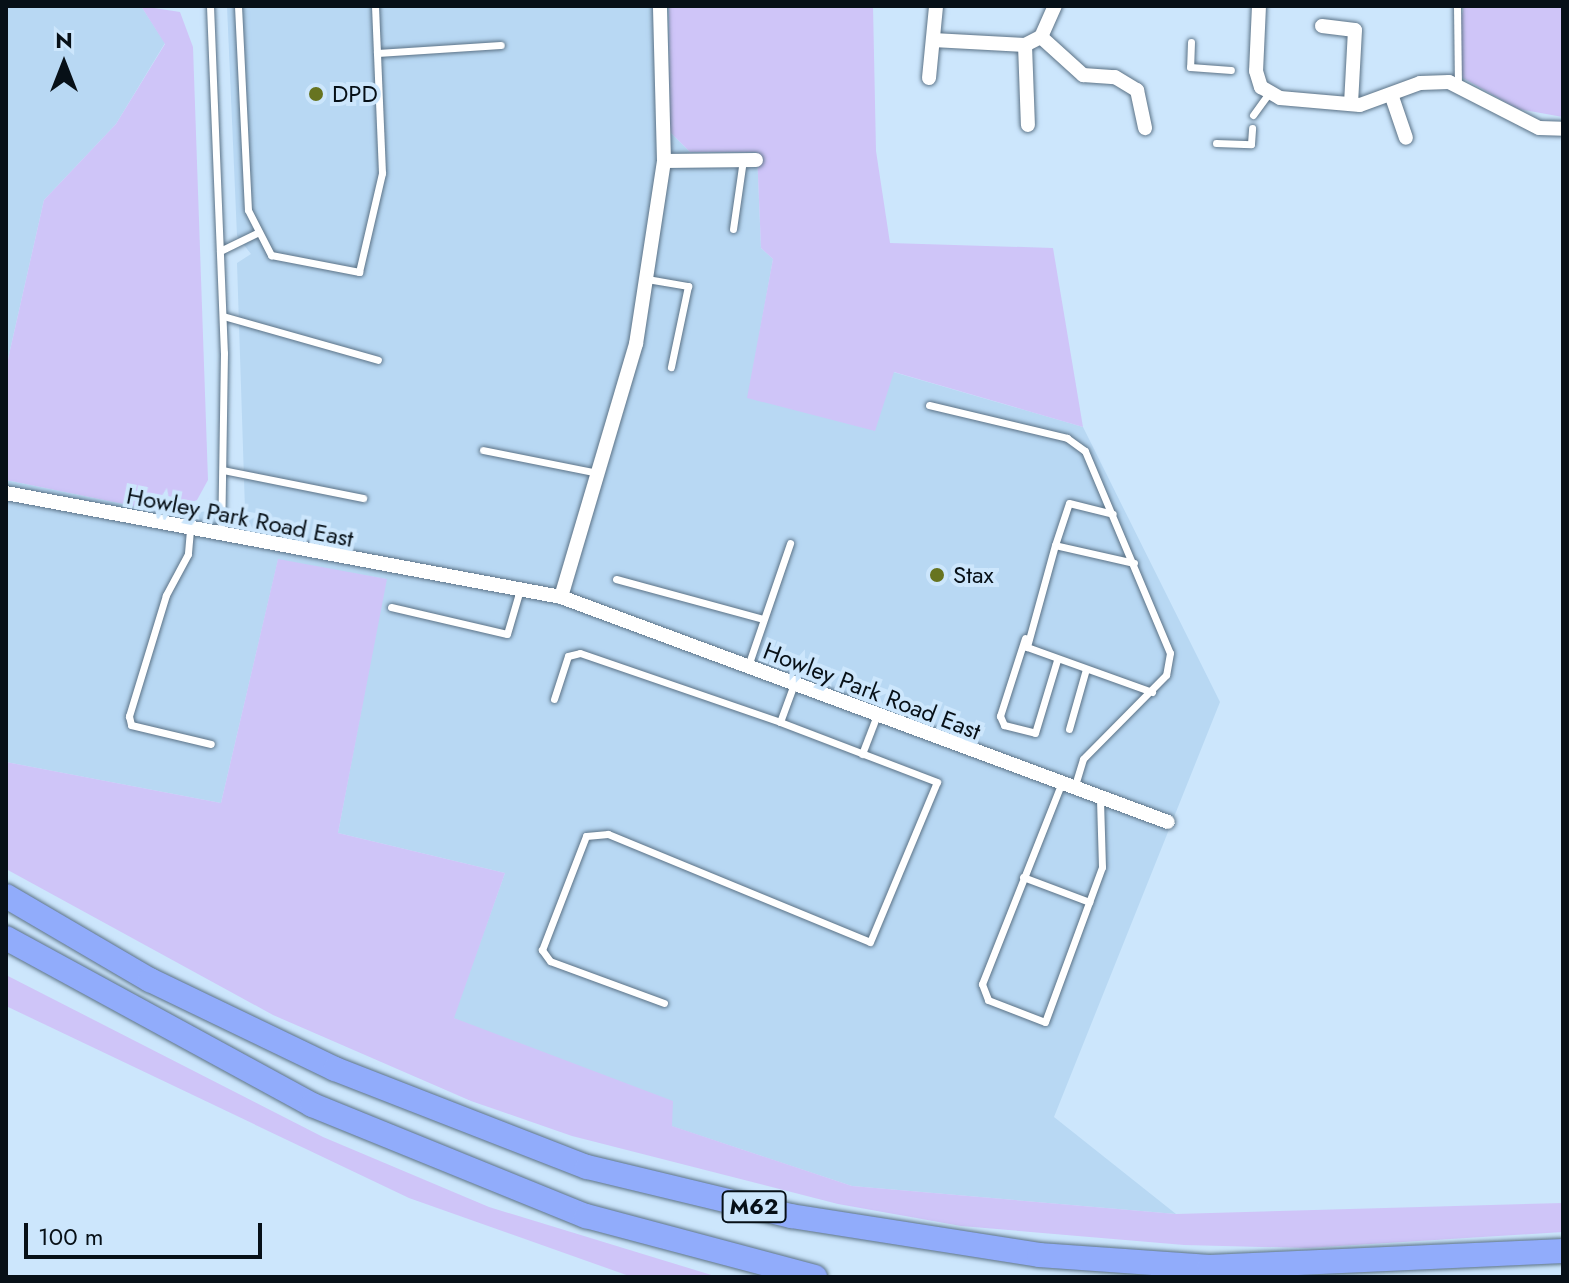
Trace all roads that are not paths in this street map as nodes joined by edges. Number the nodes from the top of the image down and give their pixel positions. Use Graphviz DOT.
graph roads {
  1 [pos="210,6"];
  2 [pos="238,6"];
  3 [pos="375,6"];
  4 [pos="660,6"];
  5 [pos="936,6"];
  6 [pos="1055,6"];
  7 [pos="1259,6"];
  8 [pos="1457,6"];
  9 [pos="1322,26"];
  10 [pos="1041,37"];
  11 [pos="933,40"];
  12 [pos="1191,42"];
  13 [pos="501,45"];
  14 [pos="1025,45"];
  15 [pos="377,53"];
  16 [pos="1231,70"];
  17 [pos="929,78"];
  18 [pos="1458,86"];
  19 [pos="1269,93"];
  20 [pos="1392,97"];
  21 [pos="1351,104"];
  22 [pos="1253,115"];
  23 [pos="1028,125"];
  24 [pos="1145,128"];
  25 [pos="1252,128"];
  26 [pos="1563,129"];
  27 [pos="1406,138"];
  28 [pos="1216,143"];
  29 [pos="750,160"];
  30 [pos="664,161"];
  31 [pos="733,229"];
  32 [pos="259,232"];
  33 [pos="220,251"];
  34 [pos="646,279"];
  35 [pos="223,316"];
  36 [pos="378,360"];
  37 [pos="671,367"];
  38 [pos="929,405"];
  39 [pos="483,450"];
  40 [pos="223,470"];
  41 [pos="598,473"];
  42 [pos="6,493"];
  43 [pos="363,498"];
  44 [pos="1113,514"];
  45 [pos="190,530"];
  46 [pos="221,534"];
  47 [pos="790,543"];
  48 [pos="1055,545"];
  49 [pos="1134,563"];
  50 [pos="616,579"];
  51 [pos="519,593"];
  52 [pos="561,597"];
  53 [pos="391,607"];
  54 [pos="763,619"];
  55 [pos="1026,636"];
  56 [pos="1057,660"];
  57 [pos="748,666"];
  58 [pos="1086,669"];
  59 [pos="795,682"];
  60 [pos="1152,692"];
  61 [pos="554,699"];
  62 [pos="877,715"];
  63 [pos="780,722"];
  64 [pos="1069,729"];
  65 [pos="211,744"];
  66 [pos="862,754"];
  67 [pos="1067,789"];
  68 [pos="1100,800"];
  69 [pos="1168,822"];
  70 [pos="1023,877"];
  71 [pos="6,896"];
  72 [pos="1089,902"];
  73 [pos="6,938"];
  74 [pos="664,1003"];
  75 [pos="1563,1251"];
  76 [pos="815,1277"];
  1 -- 33 [label="lane"];
  2 -- 32 [label="lane"];
  3 -- 15 [label="lane"];
  4 -- 30 [label="street"];
  5 -- 11 [label="street"];
  6 -- 10 [label="street"];
  7 -- 19 [label="street"];
  8 -- 18 [label="lane"];
  9 -- 21 [label="street"];
  10 -- 14 [label="street"];
  10 -- 24 [label="street"];
  11 -- 14 [label="street"];
  11 -- 17 [label="street"];
  12 -- 16 [label="lane"];
  13 -- 15 [label="lane"];
  14 -- 23 [label="street"];
  15 -- 32 [label="lane"];
  18 -- 20 [label="street"];
  18 -- 26 [label="street"];
  19 -- 21 [label="street"];
  19 -- 22 [label="lane"];
  20 -- 21 [label="street"];
  20 -- 27 [label="street"];
  25 -- 28 [label="lane"];
  29 -- 30 [label="street"];
  29 -- 31 [label="lane"];
  30 -- 34 [label="street"];
  32 -- 33 [label="lane"];
  33 -- 35 [label="lane"];
  34 -- 37 [label="lane"];
  34 -- 41 [label="street"];
  35 -- 36 [label="lane"];
  35 -- 40 [label="lane"];
  38 -- 44 [label="lane"];
  39 -- 41 [label="lane"];
  40 -- 43 [label="lane"];
  40 -- 46 [label="lane"];
  41 -- 52 [label="street"];
  42 -- 45 [label="street, Howley Park Road East"];
  44 -- 48 [label="lane"];
  44 -- 49 [label="lane"];
  45 -- 46 [label="street, Howley Park Road East"];
  45 -- 65 [label="lane"];
  46 -- 51 [label="street, Howley Park Road East"];
  47 -- 54 [label="lane"];
  48 -- 49 [label="lane"];
  48 -- 55 [label="lane"];
  49 -- 60 [label="lane"];
  50 -- 54 [label="lane"];
  51 -- 52 [label="street, Howley Park Road East"];
  51 -- 53 [label="lane"];
  52 -- 57 [label="street, Howley Park Road East"];
  54 -- 57 [label="lane"];
  55 -- 56 [label="lane"];
  55 -- 56 [label="lane"];
  56 -- 58 [label="lane"];
  57 -- 59 [label="street, Howley Park Road East"];
  58 -- 60 [label="lane"];
  58 -- 64 [label="lane"];
  59 -- 62 [label="street, Howley Park Road East"];
  59 -- 63 [label="lane"];
  60 -- 67 [label="lane"];
  61 -- 63 [label="lane"];
  62 -- 66 [label="lane"];
  62 -- 67 [label="street, Howley Park Road East"];
  63 -- 66 [label="lane"];
  66 -- 74 [label="lane"];
  67 -- 68 [label="street, Howley Park Road East"];
  67 -- 70 [label="lane"];
  68 -- 69 [label="street, Howley Park Road East"];
  68 -- 72 [label="lane"];
  70 -- 72 [label="lane"];
  70 -- 72 [label="lane"];
  71 -- 75 [label="highway, M62"];
  73 -- 76 [label="highway, M62"];
}
